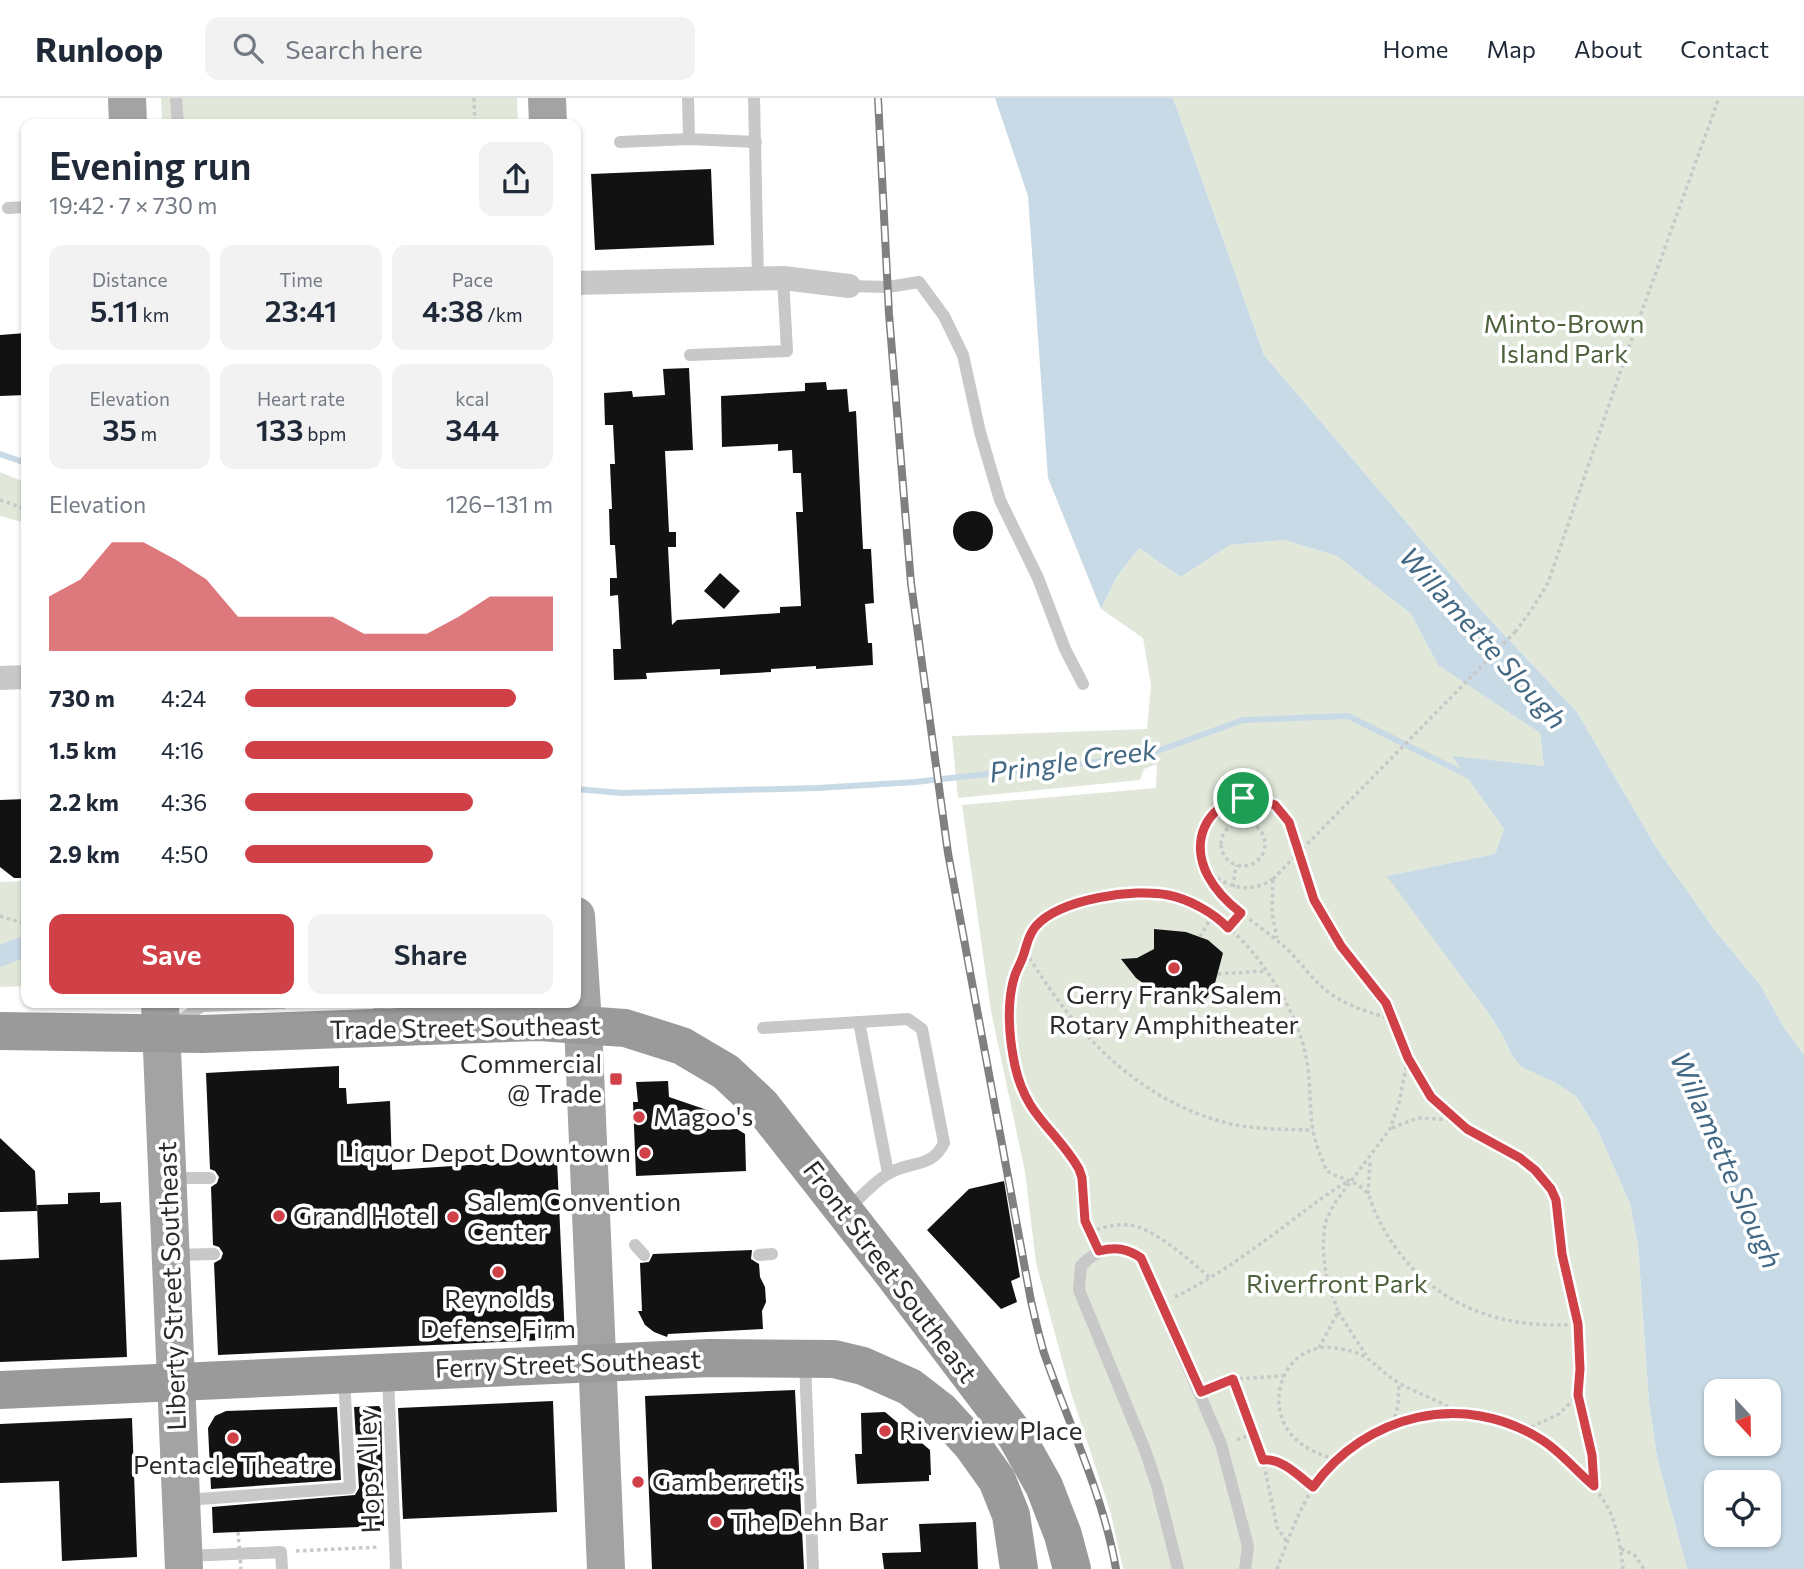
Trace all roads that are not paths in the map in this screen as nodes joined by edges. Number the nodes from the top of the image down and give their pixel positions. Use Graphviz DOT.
graph roads {
  1 [pos="127,98"];
  2 [pos="176,98"];
  3 [pos="547,98"];
  4 [pos="688,98"];
  5 [pos="754,98"];
  6 [pos="128,119"];
  7 [pos="178,119"];
  8 [pos="548,119"];
  9 [pos="689,139"];
  10 [pos="620,142"];
  11 [pos="756,142"];
  12 [pos="21,207"];
  13 [pos="8,208"];
  14 [pos="783,278"];
  15 [pos="758,279"];
  16 [pos="581,283"];
  17 [pos="849,286"];
  18 [pos="690,355"];
  19 [pos="21,677"];
  20 [pos="0,678"];
  21 [pos="1083,684"];
  22 [pos="581,976"];
  23 [pos="581,1003"];
  24 [pos="195,1008"];
  25 [pos="379,1015"];
  26 [pos="161,1018"];
  27 [pos="859,1022"];
  28 [pos="583,1024"];
  29 [pos="763,1027"];
  30 [pos="625,1028"];
  31 [pos="0,1031"];
  32 [pos="779,1126"];
  33 [pos="888,1173"];
  34 [pos="168,1178"];
  35 [pos="210,1178"];
  36 [pos="845,1211"];
  37 [pos="214,1254"];
  38 [pos="171,1255"];
  39 [pos="805,1357"];
  40 [pos="597,1364"];
  41 [pos="388,1371"];
  42 [pos="344,1373"];
  43 [pos="176,1383"];
  44 [pos="0,1390"];
  45 [pos="181,1501"];
  46 [pos="184,1563"];
  47 [pos="282,1569"];
  48 [pos="396,1569"];
  49 [pos="606,1569"];
  50 [pos="813,1569"];
  51 [pos="1019,1569"];
  52 [pos="1072,1569"];
  53 [pos="1178,1569"];
  54 [pos="1245,1569"];
  1 -- 6 [label="main road"];
  2 -- 7 [label="lane"];
  3 -- 8 [label="main road"];
  4 -- 9 [label="lane"];
  5 -- 11 [label="lane"];
  9 -- 10 [label="lane"];
  9 -- 11 [label="lane"];
  11 -- 15 [label="lane"];
  12 -- 13 [label="lane"];
  14 -- 15 [label="street"];
  14 -- 17 [label="street"];
  14 -- 18 [label="lane"];
  15 -- 16 [label="street"];
  17 -- 21 [label="lane"];
  19 -- 20 [label="street"];
  22 -- 30 [label="main road"];
  23 -- 28 [label="main road"];
  24 -- 26 [label="lane"];
  25 -- 26 [label="highway, Trade Street Southeast"];
  25 -- 28 [label="highway, Trade Street Southeast"];
  26 -- 31 [label="highway, Trade Street Southeast"];
  26 -- 34 [label="main road, Liberty Street Southeast"];
  27 -- 29 [label="lane"];
  27 -- 33 [label="lane"];
  27 -- 33 [label="lane"];
  28 -- 30 [label="highway, Trade Street Southeast"];
  28 -- 40 [label="main road"];
  30 -- 32 [label="highway, Trade Street Southeast"];
  32 -- 36 [label="highway, Front Street Southeast"];
  33 -- 36 [label="lane"];
  34 -- 35 [label="lane"];
  34 -- 38 [label="main road, Liberty Street Southeast"];
  36 -- 52 [label="highway, Front Street Southeast"];
  37 -- 38 [label="lane"];
  38 -- 43 [label="main road, Liberty Street Southeast"];
  39 -- 40 [label="highway, Ferry Street Southeast"];
  39 -- 50 [label="lane"];
  39 -- 51 [label="highway, Ferry Street Southeast"];
  40 -- 41 [label="highway, Ferry Street Southeast"];
  40 -- 49 [label="main road"];
  41 -- 42 [label="highway, Ferry Street Southeast"];
  41 -- 48 [label="lane, Hops Alley"];
  42 -- 43 [label="highway, Ferry Street Southeast"];
  42 -- 45 [label="lane"];
  43 -- 44 [label="highway, Ferry Street Southeast"];
  43 -- 45 [label="main road, Liberty Street Southeast"];
  45 -- 46 [label="main road, Liberty Street Southeast"];
  46 -- 47 [label="lane"];
  53 -- 54 [label="lane"];
}
